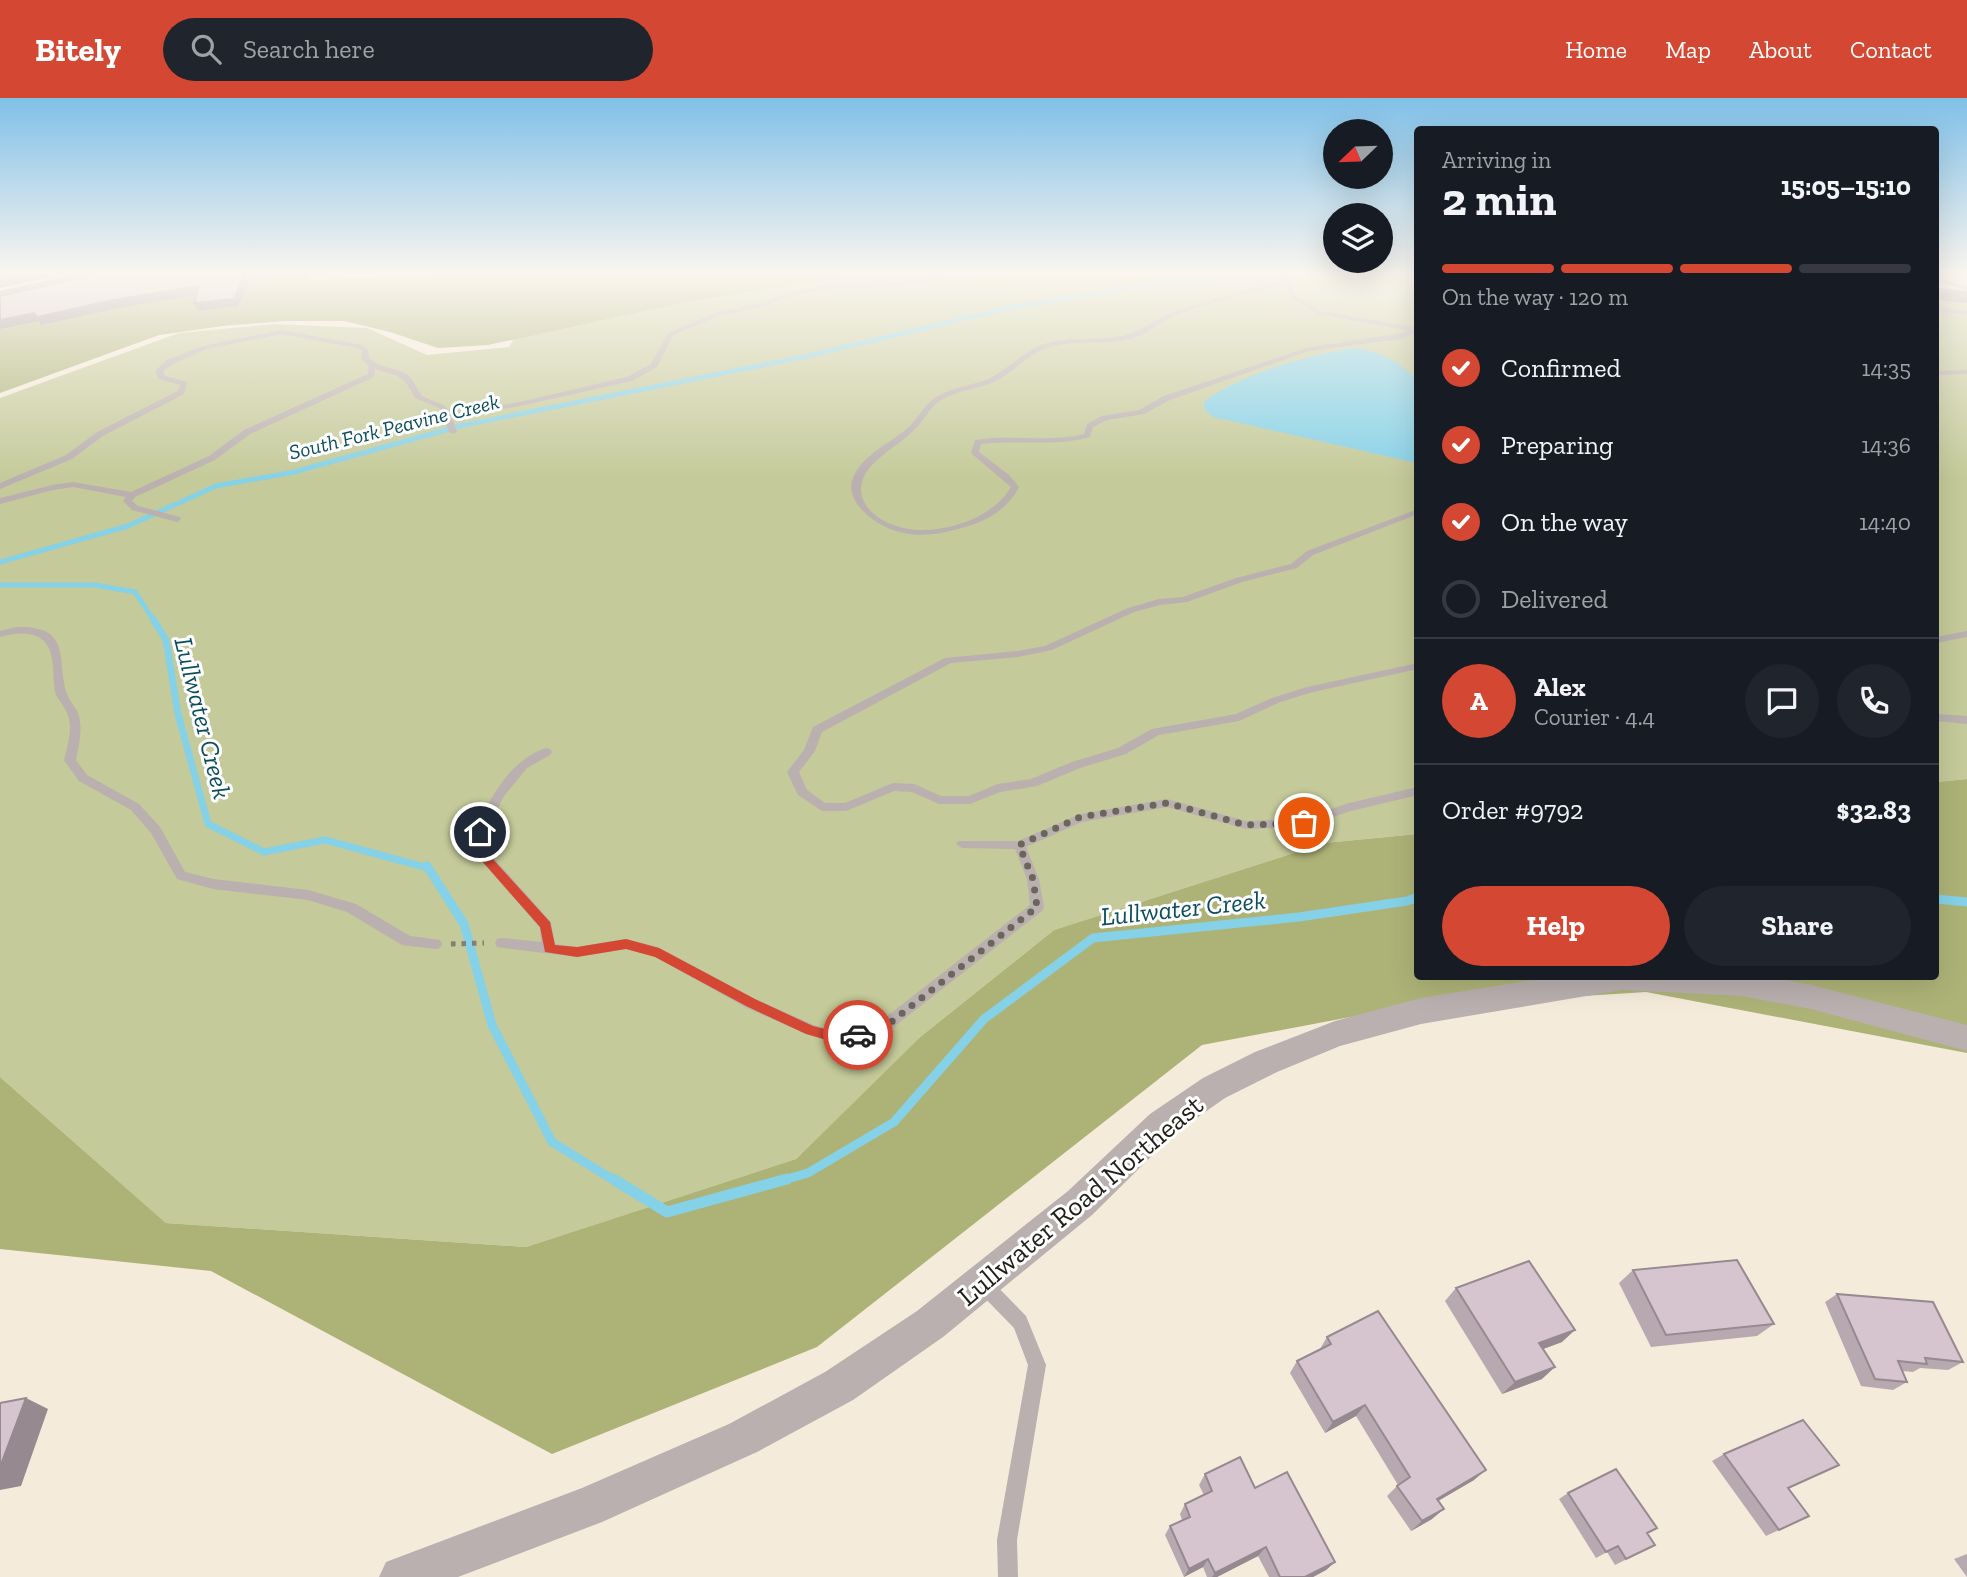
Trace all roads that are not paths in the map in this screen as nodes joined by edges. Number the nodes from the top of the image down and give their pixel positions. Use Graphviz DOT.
graph roads {
  1 [pos="230,342"];
  2 [pos="338,342"];
  3 [pos="666,342"];
  4 [pos="1055,342"];
  5 [pos="1362,342"];
  6 [pos="372,366"];
  7 [pos="1967,372"];
  8 [pos="1939,373"];
  9 [pos="449,418"];
  10 [pos="453,432"];
  11 [pos="0,486"];
  12 [pos="132,495"];
  13 [pos="0,501"];
  14 [pos="147,512"];
  15 [pos="1414,512"];
  16 [pos="177,519"];
  17 [pos="0,634"];
  18 [pos="1967,634"];
  19 [pos="1939,639"];
  20 [pos="1414,667"];
  21 [pos="1939,718"];
  22 [pos="1967,720"];
  23 [pos="546,752"];
  24 [pos="1414,792"];
  25 [pos="962,844"];
  26 [pos="1019,845"];
  27 [pos="502,943"];
  28 [pos="435,944"];
  29 [pos="549,949"];
  30 [pos="1610,980"];
  31 [pos="1685,980"];
  32 [pos="1967,1038"];
  33 [pos="982,1282"];
  34 [pos="401,1577"];
  35 [pos="1008,1577"];
  1 -- 11 [label="lane"];
  2 -- 6 [label="lane"];
  3 -- 9 [label="lane"];
  4 -- 5 [label="lane"];
  6 -- 9 [label="lane"];
  6 -- 12 [label="lane"];
  7 -- 8 [label="lane"];
  9 -- 10 [label="lane"];
  12 -- 13 [label="lane"];
  12 -- 14 [label="lane"];
  14 -- 16 [label="lane"];
  15 -- 20 [label="lane"];
  17 -- 28 [label="lane"];
  18 -- 19 [label="lane"];
  21 -- 22 [label="lane"];
  23 -- 29 [label="lane"];
  24 -- 26 [label="lane"];
  25 -- 26 [label="lane"];
  26 -- 29 [label="lane"];
  27 -- 29 [label="lane"];
  30 -- 33 [label="street, Lullwater Road Northeast"];
  31 -- 32 [label="street, Lullwater Road Northeast"];
  33 -- 34 [label="street, Lullwater Road Northeast"];
  33 -- 35 [label="lane"];
}
